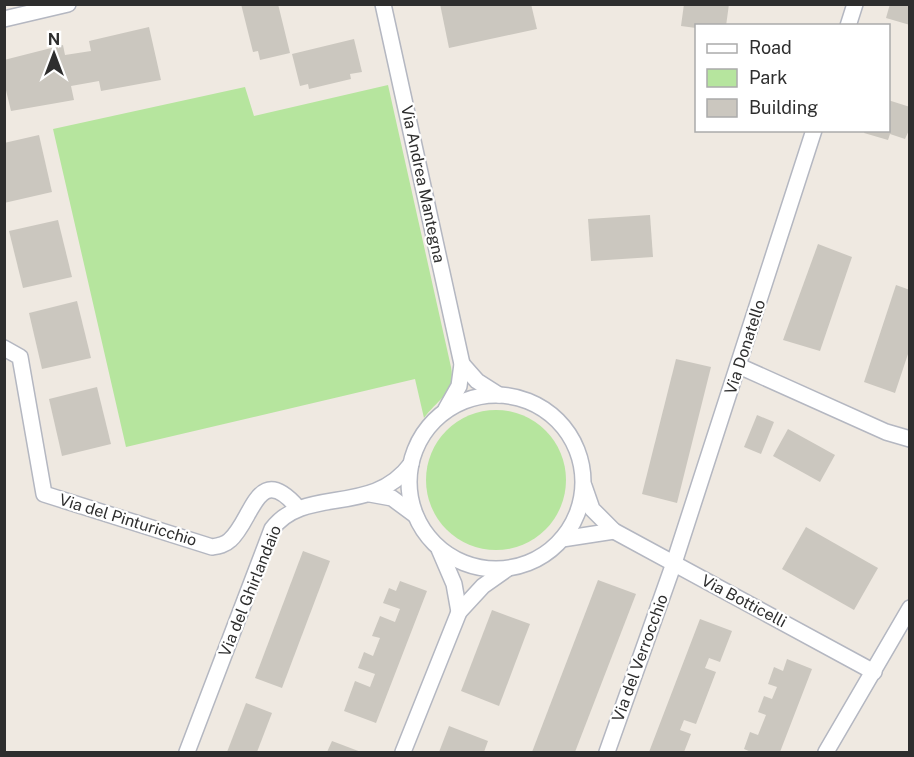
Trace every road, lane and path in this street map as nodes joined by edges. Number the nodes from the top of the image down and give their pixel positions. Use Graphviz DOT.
graph roads {
  1 [pos="68,4"];
  2 [pos="383,4"];
  3 [pos="855,4"];
  4 [pos="4,20"];
  5 [pos="849,24"];
  6 [pos="813,132"];
  7 [pos="4,348"];
  8 [pos="462,364"];
  9 [pos="739,366"];
  10 [pos="499,395"];
  11 [pos="443,413"];
  12 [pos="909,439"];
  13 [pos="411,464"];
  14 [pos="583,483"];
  15 [pos="370,494"];
  16 [pos="298,508"];
  17 [pos="419,522"];
  18 [pos="614,531"];
  19 [pos="562,539"];
  20 [pos="438,546"];
  21 [pos="674,563"];
  22 [pos="508,568"];
  23 [pos="909,608"];
  24 [pos="459,612"];
  25 [pos="874,672"];
  26 [pos="187,753"];
  27 [pos="403,753"];
  28 [pos="607,753"];
  29 [pos="826,753"];
  1 -- 4 [label="street"];
  2 -- 8 [label="street, Via Andrea Mantegna"];
  3 -- 5 [label="street"];
  6 -- 9 [label="street, Via Donatello"];
  7 -- 16 [label="street, Via del Pinturicchio"];
  8 -- 10 [label="street"];
  8 -- 11 [label="street, Via Andrea Mantegna"];
  9 -- 12 [label="street"];
  9 -- 21 [label="street, Via Donatello"];
  10 -- 11 [label="street"];
  10 -- 14 [label="street"];
  11 -- 13 [label="street"];
  13 -- 15 [label="street, Via del Ghirlandaio"];
  13 -- 17 [label="street"];
  14 -- 18 [label="street, Via Botticelli"];
  14 -- 19 [label="street"];
  15 -- 16 [label="street, Via del Ghirlandaio"];
  15 -- 17 [label="street, Via del Ghirlandaio"];
  16 -- 26 [label="street, Via del Ghirlandaio"];
  17 -- 20 [label="street"];
  18 -- 19 [label="street"];
  18 -- 21 [label="street, Via Botticelli"];
  19 -- 22 [label="street"];
  20 -- 22 [label="street"];
  20 -- 24 [label="street"];
  21 -- 25 [label="street, Via Botticelli"];
  21 -- 28 [label="street, Via del Verrocchio"];
  22 -- 24 [label="street"];
  23 -- 25 [label="street"];
  24 -- 27 [label="street"];
  25 -- 29 [label="street"];
}
